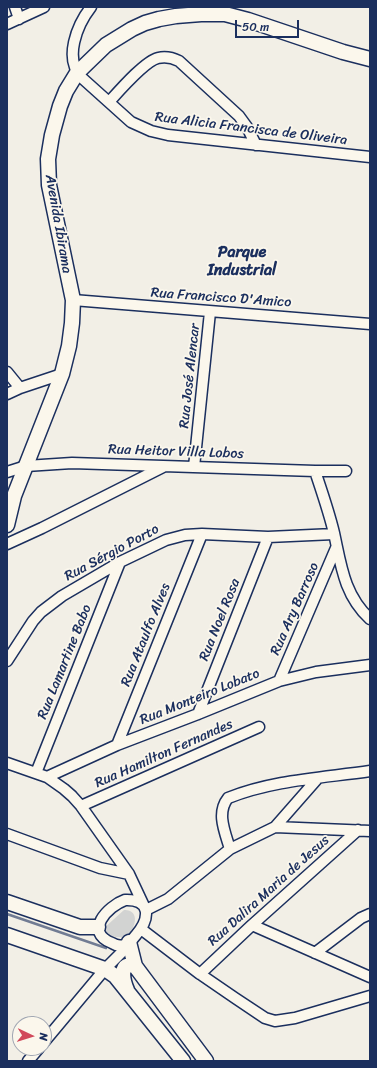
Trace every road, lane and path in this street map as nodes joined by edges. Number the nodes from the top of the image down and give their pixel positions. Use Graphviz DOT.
graph roads {
  1 [pos="15,7"];
  2 [pos="44,7"];
  3 [pos="91,7"];
  4 [pos="223,10"];
  5 [pos="19,19"];
  6 [pos="7,24"];
  7 [pos="370,59"];
  8 [pos="77,73"];
  9 [pos="109,102"];
  10 [pos="256,145"];
  11 [pos="370,157"];
  12 [pos="73,300"];
  13 [pos="210,312"];
  14 [pos="369,325"];
  15 [pos="7,372"];
  16 [pos="62,374"];
  17 [pos="20,388"];
  18 [pos="7,394"];
  19 [pos="26,466"];
  20 [pos="163,466"];
  21 [pos="194,467"];
  22 [pos="315,471"];
  23 [pos="346,471"];
  24 [pos="7,472"];
  25 [pos="11,501"];
  26 [pos="7,525"];
  27 [pos="202,534"];
  28 [pos="334,534"];
  29 [pos="268,537"];
  30 [pos="7,544"];
  31 [pos="336,548"];
  32 [pos="120,562"];
  33 [pos="370,619"];
  34 [pos="7,661"];
  35 [pos="370,666"];
  36 [pos="278,681"];
  37 [pos="198,714"];
  38 [pos="259,727"];
  39 [pos="117,745"];
  40 [pos="7,763"];
  41 [pos="370,771"];
  42 [pos="36,773"];
  43 [pos="47,777"];
  44 [pos="318,778"];
  45 [pos="81,806"];
  46 [pos="275,827"];
  47 [pos="358,830"];
  48 [pos="370,831"];
  49 [pos="7,834"];
  50 [pos="230,849"];
  51 [pos="129,874"];
  52 [pos="135,886"];
  53 [pos="125,900"];
  54 [pos="7,902"];
  55 [pos="145,908"];
  56 [pos="370,914"];
  57 [pos="252,925"];
  58 [pos="98,927"];
  59 [pos="141,929"];
  60 [pos="7,935"];
  61 [pos="125,947"];
  62 [pos="315,953"];
  63 [pos="107,967"];
  64 [pos="136,968"];
  65 [pos="200,974"];
  66 [pos="370,977"];
  67 [pos="130,994"];
  68 [pos="370,996"];
  69 [pos="52,1032"];
  70 [pos="180,1060"];
  71 [pos="206,1061"];
  1 -- 5 [label="street"];
  2 -- 5 [label="street"];
  3 -- 8 [label="street"];
  4 -- 7 [label="main road, Avenida Ibirama"];
  4 -- 8 [label="main road, Avenida Ibirama"];
  5 -- 6 [label="street"];
  8 -- 9 [label="street, Rua Alicia Francisca de Oliveira"];
  8 -- 12 [label="main road, Avenida Ibirama"];
  9 -- 10 [label="street, Rua Alicia Francisca de Oliveira"];
  9 -- 10 [label="street"];
  10 -- 11 [label="street, Rua Alicia Francisca de Oliveira"];
  12 -- 13 [label="street, Rua Francisco D'Amico"];
  12 -- 16 [label="main road, Avenida Ibirama"];
  13 -- 14 [label="street, Rua Francisco D'Amico"];
  13 -- 21 [label="street, Rua José Alencar"];
  15 -- 17 [label="street"];
  16 -- 17 [label="street"];
  16 -- 19 [label="main road, Avenida Ibirama"];
  17 -- 18 [label="street"];
  19 -- 20 [label="street, Rua Heitor Villa Lobos"];
  19 -- 24 [label="street, Rua Heitor Villa Lobos"];
  19 -- 25 [label="main road, Avenida Ibirama"];
  20 -- 21 [label="street, Rua Heitor Villa Lobos"];
  20 -- 30 [label="street"];
  21 -- 22 [label="street, Rua Heitor Villa Lobos"];
  22 -- 23 [label="street, Rua Heitor Villa Lobos"];
  22 -- 28 [label="street"];
  25 -- 26 [label="main road, Avenida Ibirama"];
  27 -- 29 [label="street, Rua Sérgio Porto"];
  27 -- 32 [label="street, Rua Sérgio Porto"];
  27 -- 39 [label="street, Rua Ataulfo Alves"];
  28 -- 29 [label="street, Rua Sérgio Porto"];
  28 -- 31 [label="street"];
  29 -- 37 [label="street, Rua Noel Rosa"];
  31 -- 33 [label="street"];
  31 -- 36 [label="street, Rua Ary Barroso"];
  32 -- 34 [label="street, Rua Sérgio Porto"];
  32 -- 42 [label="street, Rua Lamartine Babo"];
  35 -- 36 [label="street, Rua Monteiro Lobato"];
  36 -- 37 [label="street, Rua Monteiro Lobato"];
  37 -- 39 [label="street, Rua Monteiro Lobato"];
  38 -- 45 [label="street, Rua Hamilton Fernandes"];
  39 -- 43 [label="street, Rua Monteiro Lobato"];
  40 -- 42 [label="street"];
  41 -- 44 [label="street"];
  42 -- 43 [label="street"];
  43 -- 45 [label="street"];
  44 -- 46 [label="street"];
  44 -- 50 [label="street"];
  45 -- 51 [label="street"];
  46 -- 47 [label="street"];
  46 -- 50 [label="street"];
  47 -- 48 [label="street"];
  47 -- 57 [label="street, Rua Dalira Maria de Jesus"];
  49 -- 51 [label="street"];
  50 -- 55 [label="street"];
  51 -- 52 [label="street"];
  52 -- 53 [label="street"];
  52 -- 55 [label="street"];
  53 -- 55 [label="street"];
  53 -- 58 [label="street"];
  54 -- 58 [label="main road"];
  55 -- 59 [label="street"];
  56 -- 62 [label="street"];
  57 -- 62 [label="street"];
  57 -- 65 [label="street, Rua Dalira Maria de Jesus"];
  58 -- 61 [label="street"];
  59 -- 61 [label="street"];
  59 -- 65 [label="street"];
  60 -- 63 [label="main road"];
  61 -- 63 [label="street"];
  61 -- 64 [label="main road"];
  62 -- 66 [label="street"];
  63 -- 67 [label="main road"];
  63 -- 69 [label="street"];
  64 -- 67 [label="main road"];
  64 -- 71 [label="main road"];
  65 -- 68 [label="street"];
  67 -- 70 [label="main road"];
}
